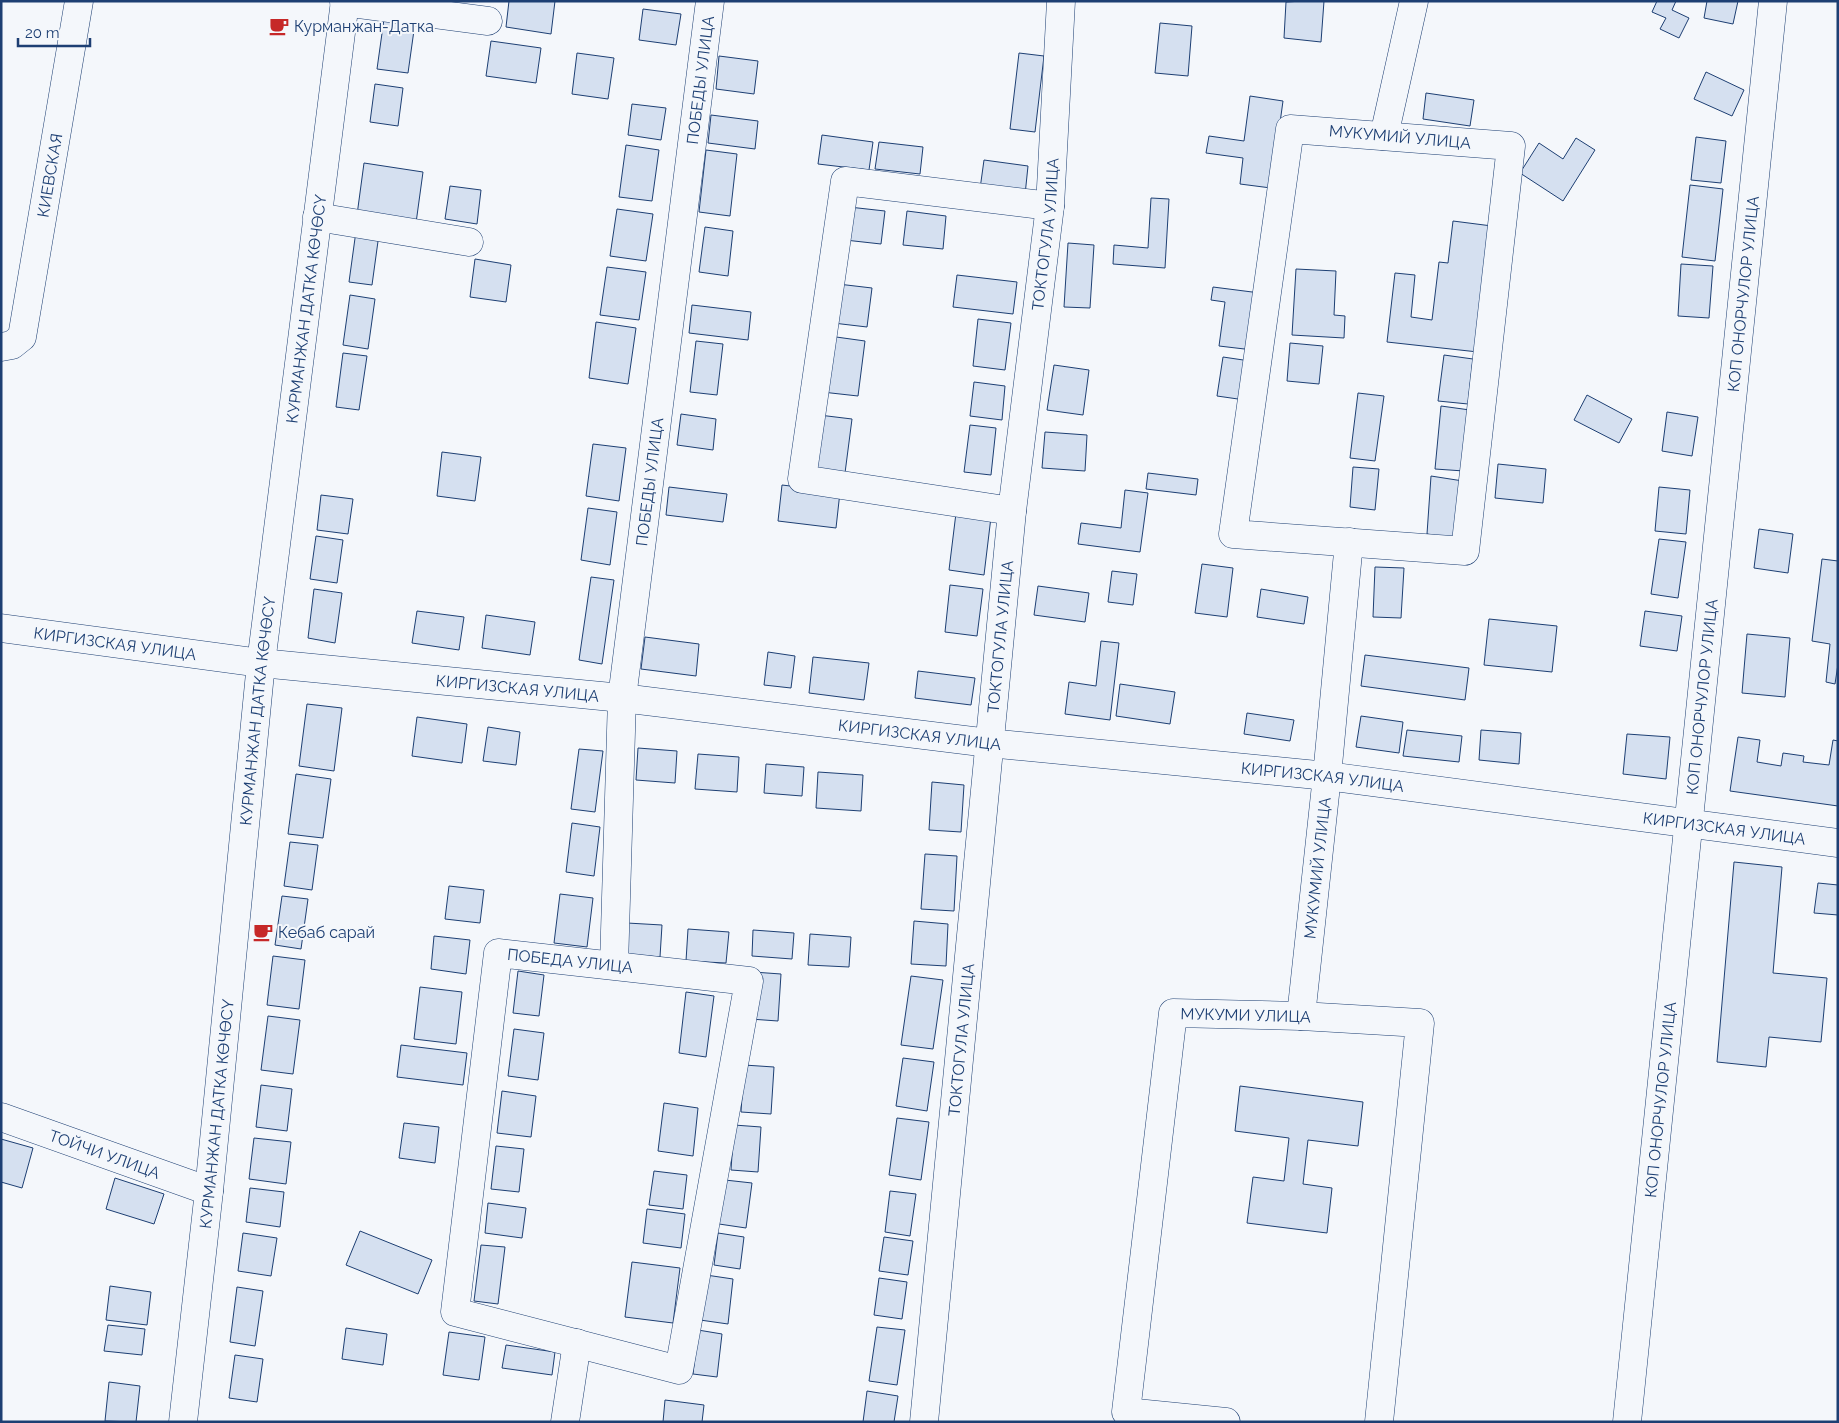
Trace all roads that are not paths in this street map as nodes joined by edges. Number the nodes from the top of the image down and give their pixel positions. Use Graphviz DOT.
graph roads {
  1 [pos="79,1"];
  2 [pos="710,1"];
  3 [pos="1061,1"];
  4 [pos="1414,1"];
  5 [pos="1773,1"];
  6 [pos="345,2"];
  7 [pos="488,21"];
  8 [pos="1384,136"];
  9 [pos="1050,206"];
  10 [pos="317,217"];
  11 [pos="469,242"];
  12 [pos="7,346"];
  13 [pos="1012,511"];
  14 [pos="1350,542"];
  15 [pos="1,628"];
  16 [pos="262,663"];
  17 [pos="622,698"];
  18 [pos="989,744"];
  19 [pos="1327,776"];
  20 [pos="1688,823"];
  21 [pos="1838,843"];
  22 [pos="614,965"];
  23 [pos="1300,1016"];
  24 [pos="1,1117"];
  25 [pos="209,1191"];
  26 [pos="577,1343"];
  27 [pos="183,1422"];
  28 [pos="565,1422"];
  29 [pos="924,1422"];
  30 [pos="1226,1422"];
  31 [pos="1379,1422"];
  32 [pos="1627,1422"];
  1 -- 12 [label="street, КИЕВСКАЯ"];
  2 -- 17 [label="street, ПОБЕДЫ УЛИЦА"];
  3 -- 9 [label="street, ТОКТОГУЛА УЛИЦА"];
  4 -- 8 [label="street"];
  5 -- 20 [label="street, КОП ОНОРЧУЛОР УЛИЦА"];
  6 -- 7 [label="street"];
  6 -- 10 [label="street, КУРМАНЖАН ДАТКА КӨЧӨСҮ"];
  8 -- 14 [label="street, МУКУМИЙ УЛИЦА"];
  8 -- 14 [label="street, МУКУМИЙ УЛИЦА"];
  9 -- 13 [label="street, ТОКТОГУЛА УЛИЦА"];
  9 -- 13 [label="street"];
  10 -- 11 [label="street"];
  10 -- 16 [label="street, КУРМАНЖАН ДАТКА КӨЧӨСҮ"];
  13 -- 18 [label="street, ТОКТОГУЛА УЛИЦА"];
  14 -- 19 [label="street, МУКУМИЙ УЛИЦА"];
  15 -- 16 [label="street, КИРГИЗСКАЯ УЛИЦА"];
  16 -- 17 [label="street, КИРГИЗСКАЯ УЛИЦА"];
  16 -- 25 [label="street, КУРМАНЖАН ДАТКА КӨЧӨСҮ"];
  17 -- 18 [label="street, КИРГИЗСКАЯ УЛИЦА"];
  17 -- 22 [label="street, ПОБЕДЫ УЛИЦА"];
  18 -- 19 [label="street, КИРГИЗСКАЯ УЛИЦА"];
  18 -- 29 [label="street, ТОКТОГУЛА УЛИЦА"];
  19 -- 20 [label="street, КИРГИЗСКАЯ УЛИЦА"];
  19 -- 23 [label="street, МУКУМИЙ УЛИЦА"];
  20 -- 21 [label="street, КИРГИЗСКАЯ УЛИЦА"];
  20 -- 32 [label="street, КОП ОНОРЧУЛОР УЛИЦА"];
  22 -- 26 [label="street, ПОБЕДА УЛИЦА"];
  22 -- 26 [label="street, ПОБЕДА УЛИЦА"];
  23 -- 30 [label="street, МУКУМИ УЛИЦА"];
  23 -- 31 [label="street, МУКУМИ УЛИЦА"];
  24 -- 25 [label="street, ТОЙЧИ УЛИЦА"];
  25 -- 27 [label="street, КУРМАНЖАН ДАТКА КӨЧӨСҮ"];
  26 -- 28 [label="street"];
}
